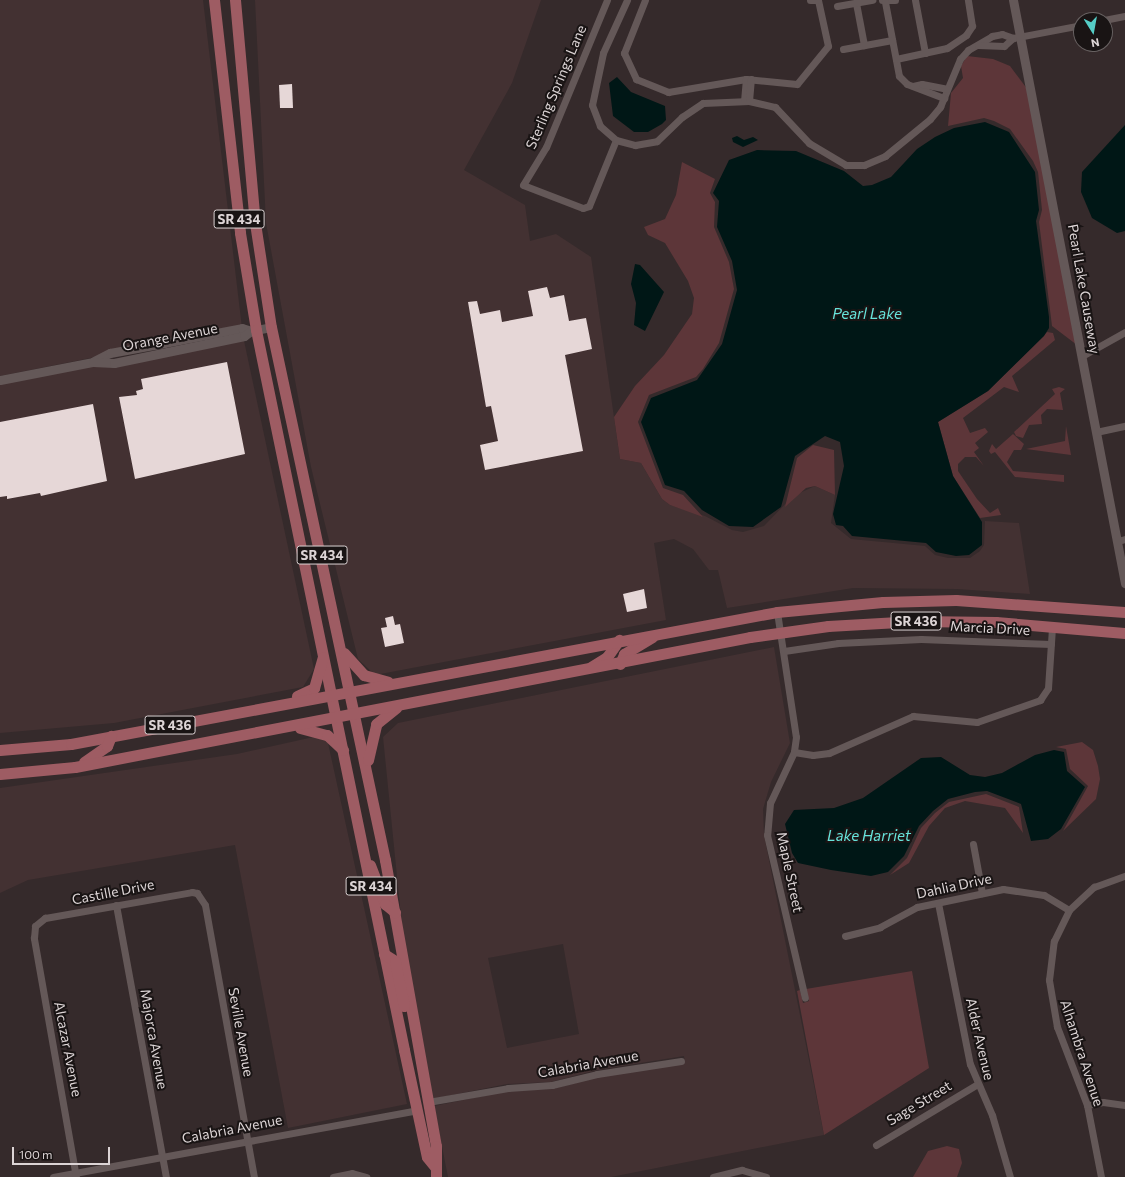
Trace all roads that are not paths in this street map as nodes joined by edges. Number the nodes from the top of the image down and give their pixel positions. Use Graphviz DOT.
graph roads {
  1 [pos="214,0"];
  2 [pos="235,0"];
  3 [pos="607,0"];
  4 [pos="627,0"];
  5 [pos="645,0"];
  6 [pos="810,0"];
  7 [pos="872,0"];
  8 [pos="896,0"];
  9 [pos="915,0"];
  10 [pos="968,0"];
  11 [pos="1013,0"];
  12 [pos="883,1"];
  13 [pos="856,3"];
  14 [pos="837,6"];
  15 [pos="1125,16"];
  16 [pos="1113,18"];
  17 [pos="1073,27"];
  18 [pos="1017,38"];
  19 [pos="892,40"];
  20 [pos="864,45"];
  21 [pos="978,45"];
  22 [pos="844,49"];
  23 [pos="925,53"];
  24 [pos="896,59"];
  25 [pos="748,79"];
  26 [pos="913,86"];
  27 [pos="947,89"];
  28 [pos="944,98"];
  29 [pos="747,101"];
  30 [pos="226,107"];
  31 [pos="229,135"];
  32 [pos="246,136"];
  33 [pos="615,143"];
  34 [pos="249,167"];
  35 [pos="271,327"];
  36 [pos="253,330"];
  37 [pos="1125,332"];
  38 [pos="1082,356"];
  39 [pos="0,380"];
  40 [pos="1125,426"];
  41 [pos="1096,432"];
  42 [pos="288,473"];
  43 [pos="311,509"];
  44 [pos="1121,540"];
  45 [pos="1125,583"];
  46 [pos="777,612"];
  47 [pos="1125,612"];
  48 [pos="1052,628"];
  49 [pos="665,631"];
  50 [pos="780,633"];
  51 [pos="1125,633"];
  52 [pos="619,640"];
  53 [pos="1051,644"];
  54 [pos="342,651"];
  55 [pos="784,651"];
  56 [pos="324,653"];
  57 [pos="620,664"];
  58 [pos="585,671"];
  59 [pos="392,682"];
  60 [pos="351,691"];
  61 [pos="333,694"];
  62 [pos="268,706"];
  63 [pos="400,706"];
  64 [pos="356,714"];
  65 [pos="338,717"];
  66 [pos="289,727"];
  67 [pos="111,736"];
  68 [pos="0,750"];
  69 [pos="344,750"];
  70 [pos="794,752"];
  71 [pos="75,767"];
  72 [pos="367,768"];
  73 [pos="0,774"];
  74 [pos="973,844"];
  75 [pos="364,854"];
  76 [pos="1125,876"];
  77 [pos="197,893"];
  78 [pos="982,893"];
  79 [pos="938,903"];
  80 [pos="116,905"];
  81 [pos="1069,910"];
  82 [pos="395,912"];
  83 [pos="36,926"];
  84 [pos="845,936"];
  85 [pos="384,954"];
  86 [pos="805,998"];
  87 [pos="414,1020"];
  88 [pos="402,1039"];
  89 [pos="681,1061"];
  90 [pos="976,1085"];
  91 [pos="428,1102"];
  92 [pos="1086,1105"];
  93 [pos="1125,1105"];
  94 [pos="416,1110"];
  95 [pos="248,1140"];
  96 [pos="876,1145"];
  97 [pos="436,1146"];
  98 [pos="162,1156"];
  99 [pos="436,1172"];
  100 [pos="76,1175"];
  101 [pos="53,1177"];
  102 [pos="166,1177"];
  103 [pos="254,1177"];
  104 [pos="333,1177"];
  105 [pos="366,1177"];
  106 [pos="713,1177"];
  107 [pos="766,1177"];
  108 [pos="1010,1177"];
  109 [pos="1101,1177"];
  1 -- 30 [label="main road, SR 434"];
  2 -- 32 [label="main road, SR 434"];
  3 -- 33 [label="street, Sterling Springs Lane"];
  4 -- 33 [label="street"];
  5 -- 25 [label="street"];
  6 -- 25 [label="street"];
  7 -- 13 [label="street"];
  8 -- 12 [label="street"];
  9 -- 23 [label="street"];
  10 -- 23 [label="street"];
  11 -- 18 [label="street, Pearl Lake Causeway"];
  12 -- 19 [label="street"];
  13 -- 14 [label="street"];
  13 -- 20 [label="street"];
  15 -- 16 [label="street"];
  17 -- 18 [label="street"];
  18 -- 21 [label="street"];
  18 -- 21 [label="street"];
  18 -- 38 [label="street, Pearl Lake Causeway"];
  19 -- 20 [label="street"];
  19 -- 24 [label="street"];
  20 -- 22 [label="street"];
  21 -- 27 [label="street"];
  23 -- 24 [label="street"];
  24 -- 26 [label="street"];
  25 -- 29 [label="street"];
  26 -- 27 [label="street"];
  26 -- 28 [label="street"];
  27 -- 28 [label="street"];
  28 -- 29 [label="street"];
  29 -- 33 [label="street"];
  30 -- 31 [label="main road, SR 434"];
  30 -- 32 [label="main road"];
  31 -- 34 [label="main road"];
  31 -- 36 [label="main road, SR 434"];
  32 -- 34 [label="main road, SR 434"];
  34 -- 35 [label="main road, SR 434"];
  35 -- 36 [label="street, Orange Avenue"];
  35 -- 43 [label="main road, SR 434"];
  36 -- 39 [label="street, Orange Avenue"];
  36 -- 42 [label="main road, SR 434"];
  37 -- 38 [label="street"];
  38 -- 41 [label="street, Pearl Lake Causeway"];
  40 -- 41 [label="street"];
  41 -- 44 [label="street, Pearl Lake Causeway"];
  42 -- 43 [label="main road"];
  42 -- 56 [label="main road, SR 434"];
  43 -- 54 [label="main road, SR 434"];
  44 -- 45 [label="street, Pearl Lake Causeway"];
  46 -- 47 [label="main road, SR 436"];
  46 -- 49 [label="main road, SR 436"];
  46 -- 50 [label="street, Maple Street"];
  48 -- 50 [label="main road, SR 436"];
  48 -- 51 [label="main road, SR 436"];
  48 -- 53 [label="street"];
  49 -- 52 [label="main road, SR 436"];
  49 -- 57 [label="main road"];
  50 -- 55 [label="street, Maple Street"];
  50 -- 57 [label="main road, SR 436"];
  52 -- 58 [label="main road"];
  52 -- 59 [label="main road, SR 436"];
  53 -- 55 [label="street, Marcia Drive"];
  53 -- 70 [label="street"];
  54 -- 59 [label="main road"];
  54 -- 60 [label="main road, SR 434"];
  55 -- 70 [label="street, Maple Street"];
  56 -- 61 [label="main road, SR 434"];
  56 -- 62 [label="main road"];
  57 -- 58 [label="main road, SR 436"];
  58 -- 63 [label="main road, SR 436"];
  59 -- 60 [label="main road, SR 436"];
  60 -- 61 [label="main road, SR 436"];
  60 -- 64 [label="main road, SR 434"];
  61 -- 62 [label="main road, SR 436"];
  61 -- 65 [label="main road, SR 434"];
  62 -- 67 [label="main road, SR 436"];
  63 -- 64 [label="main road, SR 436"];
  63 -- 72 [label="main road"];
  64 -- 65 [label="main road, SR 436"];
  64 -- 72 [label="main road, SR 434"];
  65 -- 66 [label="main road, SR 436"];
  65 -- 69 [label="main road, SR 434"];
  66 -- 69 [label="main road"];
  66 -- 71 [label="main road, SR 436"];
  67 -- 68 [label="main road, SR 436"];
  67 -- 71 [label="main road"];
  69 -- 75 [label="main road, SR 434"];
  70 -- 86 [label="street, Maple Street"];
  71 -- 73 [label="main road, SR 436"];
  72 -- 82 [label="main road, SR 434"];
  74 -- 78 [label="street"];
  75 -- 82 [label="main road"];
  75 -- 85 [label="main road, SR 434"];
  76 -- 81 [label="street, Alhambra Avenue"];
  77 -- 80 [label="street, Castille Drive"];
  77 -- 95 [label="street, Seville Avenue"];
  78 -- 79 [label="street, Dahlia Drive"];
  78 -- 81 [label="street, Dahlia Drive"];
  79 -- 84 [label="street, Dahlia Drive"];
  79 -- 90 [label="street, Alder Avenue"];
  80 -- 83 [label="street, Castille Drive"];
  80 -- 98 [label="street, Majorca Avenue"];
  81 -- 92 [label="street, Alhambra Avenue"];
  82 -- 87 [label="main road, SR 434"];
  83 -- 100 [label="street, Alcazar Avenue"];
  85 -- 87 [label="main road"];
  85 -- 88 [label="main road, SR 434"];
  87 -- 91 [label="main road, SR 434"];
  88 -- 91 [label="main road"];
  88 -- 94 [label="main road, SR 434"];
  89 -- 91 [label="street, Calabria Avenue"];
  90 -- 96 [label="street, Sage Street"];
  90 -- 108 [label="street, Alder Avenue"];
  91 -- 97 [label="main road, SR 434"];
  92 -- 93 [label="street"];
  92 -- 109 [label="street, Alhambra Avenue"];
  94 -- 95 [label="street, Calabria Avenue"];
  94 -- 97 [label="main road"];
  94 -- 99 [label="main road, SR 434"];
  95 -- 98 [label="street, Calabria Avenue"];
  95 -- 103 [label="street, Seville Avenue"];
  97 -- 99 [label="main road, SR 434"];
  98 -- 100 [label="street, Calabria Avenue"];
  98 -- 102 [label="street, Majorca Avenue"];
  100 -- 101 [label="street, Calabria Avenue"];
  104 -- 105 [label="street"];
  106 -- 107 [label="street"];
}
